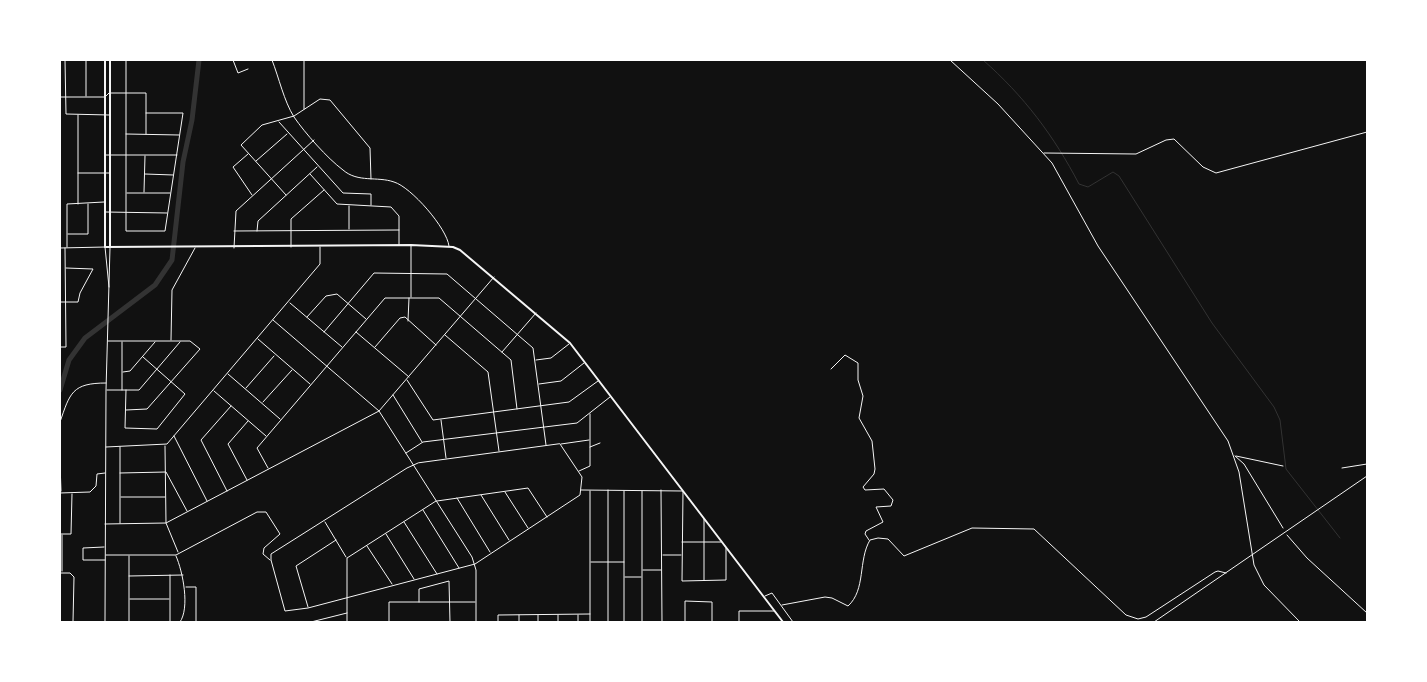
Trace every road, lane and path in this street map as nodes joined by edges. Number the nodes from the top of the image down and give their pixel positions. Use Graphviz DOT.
graph roads {
  1 [pos="65,60"];
  2 [pos="86,60"];
  3 [pos="105,60"];
  4 [pos="110,60"];
  5 [pos="126,60"];
  6 [pos="233,60"];
  7 [pos="272,60"];
  8 [pos="304,60"];
  9 [pos="950,60"];
  10 [pos="248,69"];
  11 [pos="110,93"];
  12 [pos="125,93"];
  13 [pos="60,97"];
  14 [pos="65,97"];
  15 [pos="86,97"];
  16 [pos="105,97"];
  17 [pos="304,110"];
  18 [pos="146,113"];
  19 [pos="78,114"];
  20 [pos="105,115"];
  21 [pos="110,115"];
  22 [pos="294,116"];
  23 [pos="278,122"];
  24 [pos="1367,132"];
  25 [pos="288,133"];
  26 [pos="126,134"];
  27 [pos="146,134"];
  28 [pos="179,135"];
  29 [pos="314,140"];
  30 [pos="303,150"];
  31 [pos="1044,153"];
  32 [pos="248,154"];
  33 [pos="105,155"];
  34 [pos="110,155"];
  35 [pos="126,155"];
  36 [pos="145,155"];
  37 [pos="177,155"];
  38 [pos="256,162"];
  39 [pos="318,167"];
  40 [pos="78,173"];
  41 [pos="105,173"];
  42 [pos="110,173"];
  43 [pos="145,174"];
  44 [pos="310,174"];
  45 [pos="174,175"];
  46 [pos="271,178"];
  47 [pos="371,179"];
  48 [pos="324,190"];
  49 [pos="126,193"];
  50 [pos="144,193"];
  51 [pos="171,193"];
  52 [pos="286,195"];
  53 [pos="252,196"];
  54 [pos="105,202"];
  55 [pos="78,204"];
  56 [pos="88,204"];
  57 [pos="349,205"];
  58 [pos="371,206"];
  59 [pos="105,212"];
  60 [pos="110,212"];
  61 [pos="126,212"];
  62 [pos="168,213"];
  63 [pos="291,230"];
  64 [pos="349,230"];
  65 [pos="399,230"];
  66 [pos="234,231"];
  67 [pos="257,231"];
  68 [pos="67,234"];
  69 [pos="399,245"];
  70 [pos="412,245"];
  71 [pos="110,247"];
  72 [pos="196,247"];
  73 [pos="291,247"];
  74 [pos="320,247"];
  75 [pos="449,247"];
  76 [pos="60,248"];
  77 [pos="66,248"];
  78 [pos="106,248"];
  79 [pos="234,248"];
  80 [pos="66,268"];
  81 [pos="412,273"];
  82 [pos="494,277"];
  83 [pos="109,290"];
  84 [pos="410,298"];
  85 [pos="476,298"];
  86 [pos="60,302"];
  87 [pos="65,302"];
  88 [pos="289,302"];
  89 [pos="348,304"];
  90 [pos="536,313"];
  91 [pos="307,317"];
  92 [pos="461,317"];
  93 [pos="366,319"];
  94 [pos="273,320"];
  95 [pos="408,321"];
  96 [pos="356,331"];
  97 [pos="324,332"];
  98 [pos="518,334"];
  99 [pos="445,335"];
  100 [pos="258,339"];
  101 [pos="108,341"];
  102 [pos="156,341"];
  103 [pos="171,341"];
  104 [pos="181,341"];
  105 [pos="122,342"];
  106 [pos="570,344"];
  107 [pos="436,346"];
  108 [pos="60,347"];
  109 [pos="342,347"];
  110 [pos="374,348"];
  111 [pos="502,352"];
  112 [pos="276,354"];
  113 [pos="143,357"];
  114 [pos="535,360"];
  115 [pos="584,362"];
  116 [pos="326,366"];
  117 [pos="157,369"];
  118 [pos="292,369"];
  119 [pos="831,369"];
  120 [pos="122,372"];
  121 [pos="228,374"];
  122 [pos="409,377"];
  123 [pos="406,380"];
  124 [pos="598,381"];
  125 [pos="172,382"];
  126 [pos="106,383"];
  127 [pos="310,384"];
  128 [pos="538,384"];
  129 [pos="246,389"];
  130 [pos="106,390"];
  131 [pos="122,390"];
  132 [pos="126,390"];
  133 [pos="214,390"];
  134 [pos="393,395"];
  135 [pos="611,397"];
  136 [pos="262,404"];
  137 [pos="231,406"];
  138 [pos="541,406"];
  139 [pos="518,409"];
  140 [pos="126,410"];
  141 [pos="379,411"];
  142 [pos="494,412"];
  143 [pos="590,413"];
  144 [pos="280,419"];
  145 [pos="441,419"];
  146 [pos="248,421"];
  147 [pos="60,422"];
  148 [pos="544,427"];
  149 [pos="496,433"];
  150 [pos="174,436"];
  151 [pos="266,436"];
  152 [pos="444,440"];
  153 [pos="590,440"];
  154 [pos="423,442"];
  155 [pos="600,443"];
  156 [pos="560,444"];
  157 [pos="106,446"];
  158 [pos="120,446"];
  159 [pos="165,446"];
  160 [pos="546,446"];
  161 [pos="590,447"];
  162 [pos="499,452"];
  163 [pos="406,453"];
  164 [pos="1235,456"];
  165 [pos="446,459"];
  166 [pos="60,463"];
  167 [pos="414,464"];
  168 [pos="1367,464"];
  169 [pos="1283,466"];
  170 [pos="1342,468"];
  171 [pos="269,469"];
  172 [pos="578,471"];
  173 [pos="166,472"];
  174 [pos="105,473"];
  175 [pos="120,473"];
  176 [pos="1367,476"];
  177 [pos="247,481"];
  178 [pos="581,490"];
  179 [pos="590,490"];
  180 [pos="608,490"];
  181 [pos="624,490"];
  182 [pos="642,490"];
  183 [pos="661,490"];
  184 [pos="504,491"];
  185 [pos="683,491"];
  186 [pos="227,492"];
  187 [pos="60,493"];
  188 [pos="72,493"];
  189 [pos="480,494"];
  190 [pos="120,497"];
  191 [pos="165,497"];
  192 [pos="456,498"];
  193 [pos="436,501"];
  194 [pos="208,502"];
  195 [pos="422,510"];
  196 [pos="188,512"];
  197 [pos="547,518"];
  198 [pos="704,518"];
  199 [pos="325,521"];
  200 [pos="404,522"];
  201 [pos="166,523"];
  202 [pos="105,524"];
  203 [pos="120,524"];
  204 [pos="1283,528"];
  205 [pos="528,529"];
  206 [pos="385,533"];
  207 [pos="61,534"];
  208 [pos="1287,535"];
  209 [pos="336,540"];
  210 [pos="870,540"];
  211 [pos="510,541"];
  212 [pos="682,542"];
  213 [pos="704,542"];
  214 [pos="722,542"];
  215 [pos="367,545"];
  216 [pos="105,547"];
  217 [pos="726,547"];
  218 [pos="179,553"];
  219 [pos="491,553"];
  220 [pos="1252,554"];
  221 [pos="105,555"];
  222 [pos="129,555"];
  223 [pos="176,555"];
  224 [pos="661,555"];
  225 [pos="682,555"];
  226 [pos="347,558"];
  227 [pos="105,560"];
  228 [pos="270,560"];
  229 [pos="590,562"];
  230 [pos="608,562"];
  231 [pos="624,562"];
  232 [pos="475,564"];
  233 [pos="459,568"];
  234 [pos="642,570"];
  235 [pos="661,570"];
  236 [pos="1226,572"];
  237 [pos="61,573"];
  238 [pos="437,574"];
  239 [pos="183,575"];
  240 [pos="129,576"];
  241 [pos="170,576"];
  242 [pos="625,577"];
  243 [pos="642,577"];
  244 [pos="414,580"];
  245 [pos="704,580"];
  246 [pos="392,585"];
  247 [pos="185,587"];
  248 [pos="765,596"];
  249 [pos="347,597"];
  250 [pos="129,599"];
  251 [pos="170,599"];
  252 [pos="419,602"];
  253 [pos="449,602"];
  254 [pos="476,602"];
  255 [pos="782,605"];
  256 [pos="308,608"];
  257 [pos="775,611"];
  258 [pos="347,612"];
  259 [pos="1367,613"];
  260 [pos="538,614"];
  261 [pos="558,614"];
  262 [pos="578,614"];
  263 [pos="590,614"];
  264 [pos="518,615"];
  265 [pos="73,622"];
  266 [pos="105,622"];
  267 [pos="129,622"];
  268 [pos="170,622"];
  269 [pos="180,622"];
  270 [pos="196,622"];
  271 [pos="311,622"];
  272 [pos="347,622"];
  273 [pos="388,622"];
  274 [pos="450,622"];
  275 [pos="476,622"];
  276 [pos="498,622"];
  277 [pos="518,622"];
  278 [pos="538,622"];
  279 [pos="558,622"];
  280 [pos="578,622"];
  281 [pos="590,622"];
  282 [pos="608,622"];
  283 [pos="624,622"];
  284 [pos="642,622"];
  285 [pos="662,622"];
  286 [pos="685,622"];
  287 [pos="712,622"];
  288 [pos="738,622"];
  289 [pos="784,622"];
  290 [pos="793,622"];
  291 [pos="1154,622"];
  292 [pos="1300,622"];
  1 -- 14 [label="street"];
  2 -- 15 [label="street"];
  3 -- 16 [label="main road"];
  4 -- 11 [label="main road"];
  5 -- 12 [label="street"];
  6 -- 10 [label="street"];
  7 -- 22 [label="street"];
  8 -- 17 [label="street"];
  9 -- 31 [label="street"];
  11 -- 12 [label="street"];
  11 -- 16 [label="street"];
  11 -- 21 [label="main road"];
  12 -- 18 [label="street"];
  12 -- 26 [label="street"];
  13 -- 14 [label="street"];
  14 -- 15 [label="street"];
  14 -- 19 [label="street"];
  15 -- 16 [label="street"];
  16 -- 20 [label="main road"];
  17 -- 22 [label="street"];
  17 -- 47 [label="street"];
  18 -- 27 [label="street"];
  18 -- 28 [label="street"];
  19 -- 20 [label="street"];
  19 -- 40 [label="street"];
  20 -- 21 [label="street"];
  20 -- 33 [label="main road"];
  21 -- 34 [label="main road"];
  22 -- 23 [label="street"];
  22 -- 29 [label="street"];
  23 -- 25 [label="street"];
  23 -- 32 [label="street"];
  24 -- 31 [label="street"];
  25 -- 30 [label="street"];
  25 -- 38 [label="street"];
  26 -- 27 [label="street"];
  26 -- 35 [label="street"];
  27 -- 28 [label="street"];
  28 -- 37 [label="street"];
  29 -- 30 [label="street"];
  29 -- 47 [label="street"];
  30 -- 39 [label="street"];
  30 -- 46 [label="street"];
  31 -- 164 [label="street"];
  32 -- 38 [label="street"];
  32 -- 53 [label="street"];
  33 -- 34 [label="street"];
  33 -- 41 [label="main road"];
  34 -- 35 [label="street"];
  34 -- 42 [label="main road"];
  35 -- 36 [label="street"];
  35 -- 49 [label="street"];
  36 -- 37 [label="street"];
  36 -- 43 [label="street"];
  37 -- 45 [label="street"];
  38 -- 46 [label="street"];
  39 -- 44 [label="street"];
  39 -- 58 [label="street"];
  40 -- 41 [label="street"];
  40 -- 55 [label="street"];
  41 -- 42 [label="street"];
  41 -- 54 [label="main road"];
  42 -- 60 [label="main road"];
  43 -- 45 [label="street"];
  43 -- 50 [label="street"];
  44 -- 48 [label="street"];
  44 -- 52 [label="street"];
  45 -- 51 [label="street"];
  46 -- 52 [label="street"];
  46 -- 53 [label="street"];
  47 -- 75 [label="street"];
  48 -- 57 [label="street"];
  48 -- 63 [label="street"];
  49 -- 50 [label="street"];
  49 -- 61 [label="street"];
  50 -- 51 [label="street"];
  51 -- 62 [label="street"];
  52 -- 67 [label="street"];
  53 -- 66 [label="street"];
  54 -- 56 [label="street"];
  54 -- 59 [label="main road"];
  55 -- 56 [label="street"];
  55 -- 68 [label="street"];
  56 -- 68 [label="street"];
  57 -- 58 [label="street"];
  57 -- 64 [label="street"];
  58 -- 65 [label="street"];
  59 -- 60 [label="street"];
  59 -- 78 [label="main road"];
  60 -- 61 [label="street"];
  60 -- 71 [label="main road"];
  61 -- 62 [label="street"];
  61 -- 62 [label="street"];
  63 -- 64 [label="street"];
  63 -- 67 [label="street"];
  63 -- 73 [label="street"];
  64 -- 65 [label="street"];
  65 -- 69 [label="street"];
  66 -- 67 [label="street"];
  66 -- 79 [label="street"];
  68 -- 77 [label="street"];
  69 -- 70 [label="main road"];
  69 -- 74 [label="main road"];
  70 -- 75 [label="main road"];
  70 -- 81 [label="street"];
  71 -- 72 [label="main road"];
  71 -- 78 [label="main road"];
  71 -- 83 [label="street"];
  72 -- 79 [label="main road"];
  72 -- 103 [label="street"];
  73 -- 74 [label="main road"];
  73 -- 79 [label="main road"];
  74 -- 88 [label="street"];
  75 -- 82 [label="main road"];
  76 -- 77 [label="street"];
  77 -- 78 [label="street"];
  77 -- 80 [label="street"];
  78 -- 83 [label="street"];
  80 -- 87 [label="street"];
  80 -- 87 [label="street"];
  81 -- 84 [label="street"];
  81 -- 85 [label="street"];
  81 -- 89 [label="street"];
  82 -- 85 [label="street"];
  82 -- 90 [label="main road"];
  83 -- 101 [label="street"];
  84 -- 92 [label="street"];
  84 -- 93 [label="street"];
  84 -- 95 [label="street"];
  85 -- 92 [label="street"];
  85 -- 98 [label="street"];
  86 -- 87 [label="street"];
  87 -- 108 [label="street"];
  88 -- 91 [label="street"];
  88 -- 94 [label="street"];
  89 -- 91 [label="street"];
  89 -- 93 [label="street"];
  89 -- 97 [label="street"];
  90 -- 98 [label="street"];
  90 -- 106 [label="main road"];
  91 -- 97 [label="street"];
  92 -- 99 [label="street"];
  92 -- 111 [label="street"];
  93 -- 96 [label="street"];
  94 -- 100 [label="street"];
  94 -- 116 [label="street"];
  95 -- 107 [label="street"];
  95 -- 110 [label="street"];
  96 -- 109 [label="street"];
  96 -- 110 [label="street"];
  97 -- 109 [label="street"];
  98 -- 111 [label="street"];
  98 -- 114 [label="street"];
  99 -- 107 [label="street"];
  99 -- 142 [label="street"];
  100 -- 112 [label="street"];
  100 -- 121 [label="street"];
  101 -- 105 [label="street"];
  101 -- 126 [label="street"];
  102 -- 103 [label="street"];
  102 -- 105 [label="street"];
  102 -- 113 [label="street"];
  103 -- 104 [label="street"];
  104 -- 117 [label="street"];
  104 -- 125 [label="street"];
  105 -- 120 [label="street"];
  106 -- 114 [label="street"];
  106 -- 115 [label="main road"];
  107 -- 122 [label="street"];
  109 -- 116 [label="street"];
  110 -- 122 [label="street"];
  111 -- 139 [label="street"];
  112 -- 118 [label="street"];
  112 -- 129 [label="street"];
  113 -- 117 [label="street"];
  113 -- 120 [label="street"];
  114 -- 128 [label="street"];
  115 -- 124 [label="main road"];
  115 -- 128 [label="street"];
  116 -- 127 [label="street"];
  116 -- 141 [label="street"];
  117 -- 125 [label="street"];
  117 -- 132 [label="street"];
  118 -- 127 [label="street"];
  118 -- 136 [label="street"];
  119 -- 210 [label="street"];
  120 -- 131 [label="street"];
  121 -- 129 [label="street"];
  121 -- 133 [label="street"];
  122 -- 123 [label="street"];
  123 -- 134 [label="street"];
  123 -- 145 [label="street"];
  124 -- 135 [label="main road"];
  124 -- 138 [label="street"];
  125 -- 140 [label="street"];
  125 -- 140 [label="street"];
  126 -- 130 [label="street"];
  126 -- 147 [label="street"];
  127 -- 144 [label="street"];
  128 -- 138 [label="street"];
  129 -- 136 [label="street"];
  130 -- 131 [label="street"];
  130 -- 157 [label="street"];
  131 -- 132 [label="street"];
  132 -- 140 [label="street"];
  133 -- 137 [label="street"];
  133 -- 150 [label="street"];
  134 -- 141 [label="street"];
  134 -- 154 [label="street"];
  135 -- 143 [label="street"];
  135 -- 185 [label="main road"];
  136 -- 144 [label="street"];
  137 -- 146 [label="street"];
  137 -- 186 [label="street"];
  138 -- 139 [label="street"];
  138 -- 148 [label="street"];
  139 -- 142 [label="street"];
  141 -- 163 [label="street"];
  141 -- 171 [label="street"];
  142 -- 145 [label="street"];
  142 -- 149 [label="street"];
  143 -- 148 [label="street"];
  143 -- 153 [label="street"];
  144 -- 151 [label="street"];
  145 -- 152 [label="street"];
  146 -- 151 [label="street"];
  146 -- 177 [label="street"];
  148 -- 149 [label="street"];
  148 -- 160 [label="street"];
  149 -- 152 [label="street"];
  149 -- 162 [label="street"];
  150 -- 159 [label="street"];
  150 -- 194 [label="street"];
  151 -- 171 [label="street"];
  152 -- 154 [label="street"];
  152 -- 165 [label="street"];
  153 -- 156 [label="street"];
  153 -- 161 [label="street"];
  154 -- 163 [label="street"];
  155 -- 161 [label="street"];
  156 -- 160 [label="street"];
  156 -- 172 [label="street"];
  157 -- 158 [label="street"];
  157 -- 174 [label="street"];
  158 -- 159 [label="street"];
  158 -- 175 [label="street"];
  159 -- 173 [label="street"];
  160 -- 162 [label="street"];
  161 -- 172 [label="street"];
  162 -- 165 [label="street"];
  163 -- 167 [label="street"];
  164 -- 169 [label="street"];
  164 -- 204 [label="street"];
  164 -- 220 [label="street"];
  165 -- 167 [label="street"];
  166 -- 187 [label="street"];
  167 -- 193 [label="street"];
  167 -- 199 [label="street"];
  168 -- 170 [label="street"];
  171 -- 177 [label="street"];
  172 -- 178 [label="street"];
  173 -- 175 [label="street"];
  173 -- 191 [label="street"];
  173 -- 196 [label="street"];
  174 -- 188 [label="street"];
  174 -- 202 [label="street"];
  175 -- 190 [label="street"];
  176 -- 220 [label="street"];
  177 -- 186 [label="street"];
  178 -- 179 [label="street"];
  178 -- 197 [label="street"];
  179 -- 180 [label="street"];
  179 -- 229 [label="street"];
  180 -- 181 [label="street"];
  180 -- 230 [label="street"];
  181 -- 182 [label="street"];
  181 -- 231 [label="street"];
  182 -- 183 [label="street"];
  182 -- 234 [label="street"];
  183 -- 185 [label="street"];
  183 -- 224 [label="street"];
  184 -- 189 [label="street"];
  184 -- 197 [label="street"];
  184 -- 205 [label="street"];
  185 -- 198 [label="main road"];
  185 -- 212 [label="street"];
  186 -- 194 [label="street"];
  187 -- 188 [label="street"];
  188 -- 207 [label="street"];
  189 -- 192 [label="street"];
  189 -- 211 [label="street"];
  190 -- 191 [label="street"];
  190 -- 203 [label="street"];
  191 -- 201 [label="street"];
  192 -- 193 [label="street"];
  192 -- 219 [label="street"];
  193 -- 195 [label="street"];
  193 -- 232 [label="street"];
  194 -- 196 [label="street"];
  195 -- 200 [label="street"];
  195 -- 233 [label="street"];
  196 -- 201 [label="street"];
  197 -- 205 [label="street"];
  198 -- 213 [label="street"];
  198 -- 214 [label="main road"];
  199 -- 209 [label="street"];
  199 -- 228 [label="street"];
  200 -- 206 [label="street"];
  200 -- 238 [label="street"];
  201 -- 203 [label="street"];
  201 -- 218 [label="street"];
  202 -- 203 [label="street"];
  202 -- 216 [label="street"];
  205 -- 211 [label="street"];
  206 -- 215 [label="street"];
  206 -- 244 [label="street"];
  207 -- 237 [label="street"];
  208 -- 259 [label="street"];
  209 -- 226 [label="street"];
  209 -- 256 [label="street"];
  210 -- 236 [label="street"];
  210 -- 255 [label="street"];
  211 -- 219 [label="street"];
  212 -- 213 [label="street"];
  212 -- 225 [label="street"];
  213 -- 214 [label="street"];
  213 -- 245 [label="street"];
  214 -- 217 [label="main road"];
  215 -- 226 [label="street"];
  215 -- 246 [label="street"];
  216 -- 221 [label="street"];
  216 -- 227 [label="street"];
  217 -- 245 [label="street"];
  217 -- 248 [label="main road"];
  218 -- 223 [label="street"];
  218 -- 228 [label="street"];
  219 -- 232 [label="street"];
  220 -- 236 [label="street"];
  220 -- 292 [label="street"];
  221 -- 222 [label="street"];
  221 -- 227 [label="street"];
  222 -- 223 [label="street"];
  222 -- 240 [label="street"];
  223 -- 239 [label="street"];
  224 -- 225 [label="street"];
  224 -- 235 [label="street"];
  225 -- 245 [label="street"];
  226 -- 249 [label="street"];
  227 -- 266 [label="street"];
  228 -- 256 [label="street"];
  229 -- 230 [label="street"];
  229 -- 263 [label="street"];
  230 -- 231 [label="street"];
  230 -- 282 [label="street"];
  231 -- 242 [label="street"];
  232 -- 233 [label="street"];
  232 -- 254 [label="street"];
  233 -- 238 [label="street"];
  234 -- 235 [label="street"];
  234 -- 243 [label="street"];
  235 -- 285 [label="street"];
  236 -- 291 [label="street"];
  237 -- 265 [label="street"];
  238 -- 244 [label="street"];
  239 -- 241 [label="street"];
  239 -- 247 [label="street"];
  240 -- 241 [label="street"];
  240 -- 250 [label="street"];
  241 -- 251 [label="street"];
  242 -- 243 [label="street"];
  242 -- 283 [label="street"];
  243 -- 284 [label="street"];
  244 -- 246 [label="street"];
  246 -- 249 [label="street"];
  247 -- 269 [label="street"];
  247 -- 270 [label="street"];
  248 -- 255 [label="street"];
  248 -- 257 [label="main road"];
  249 -- 256 [label="street"];
  249 -- 258 [label="street"];
  250 -- 251 [label="street"];
  250 -- 267 [label="street"];
  251 -- 268 [label="street"];
  252 -- 253 [label="street"];
  252 -- 253 [label="street"];
  252 -- 273 [label="street"];
  253 -- 254 [label="street"];
  253 -- 274 [label="street"];
  254 -- 275 [label="street"];
  255 -- 290 [label="street"];
  257 -- 288 [label="street"];
  257 -- 289 [label="main road"];
  258 -- 271 [label="street"];
  258 -- 272 [label="street"];
  260 -- 261 [label="street"];
  260 -- 264 [label="street"];
  260 -- 278 [label="street"];
  261 -- 262 [label="street"];
  261 -- 279 [label="street"];
  262 -- 263 [label="street"];
  262 -- 280 [label="street"];
  263 -- 281 [label="street"];
  264 -- 276 [label="street"];
  264 -- 277 [label="street"];
  286 -- 287 [label="street"];
}
